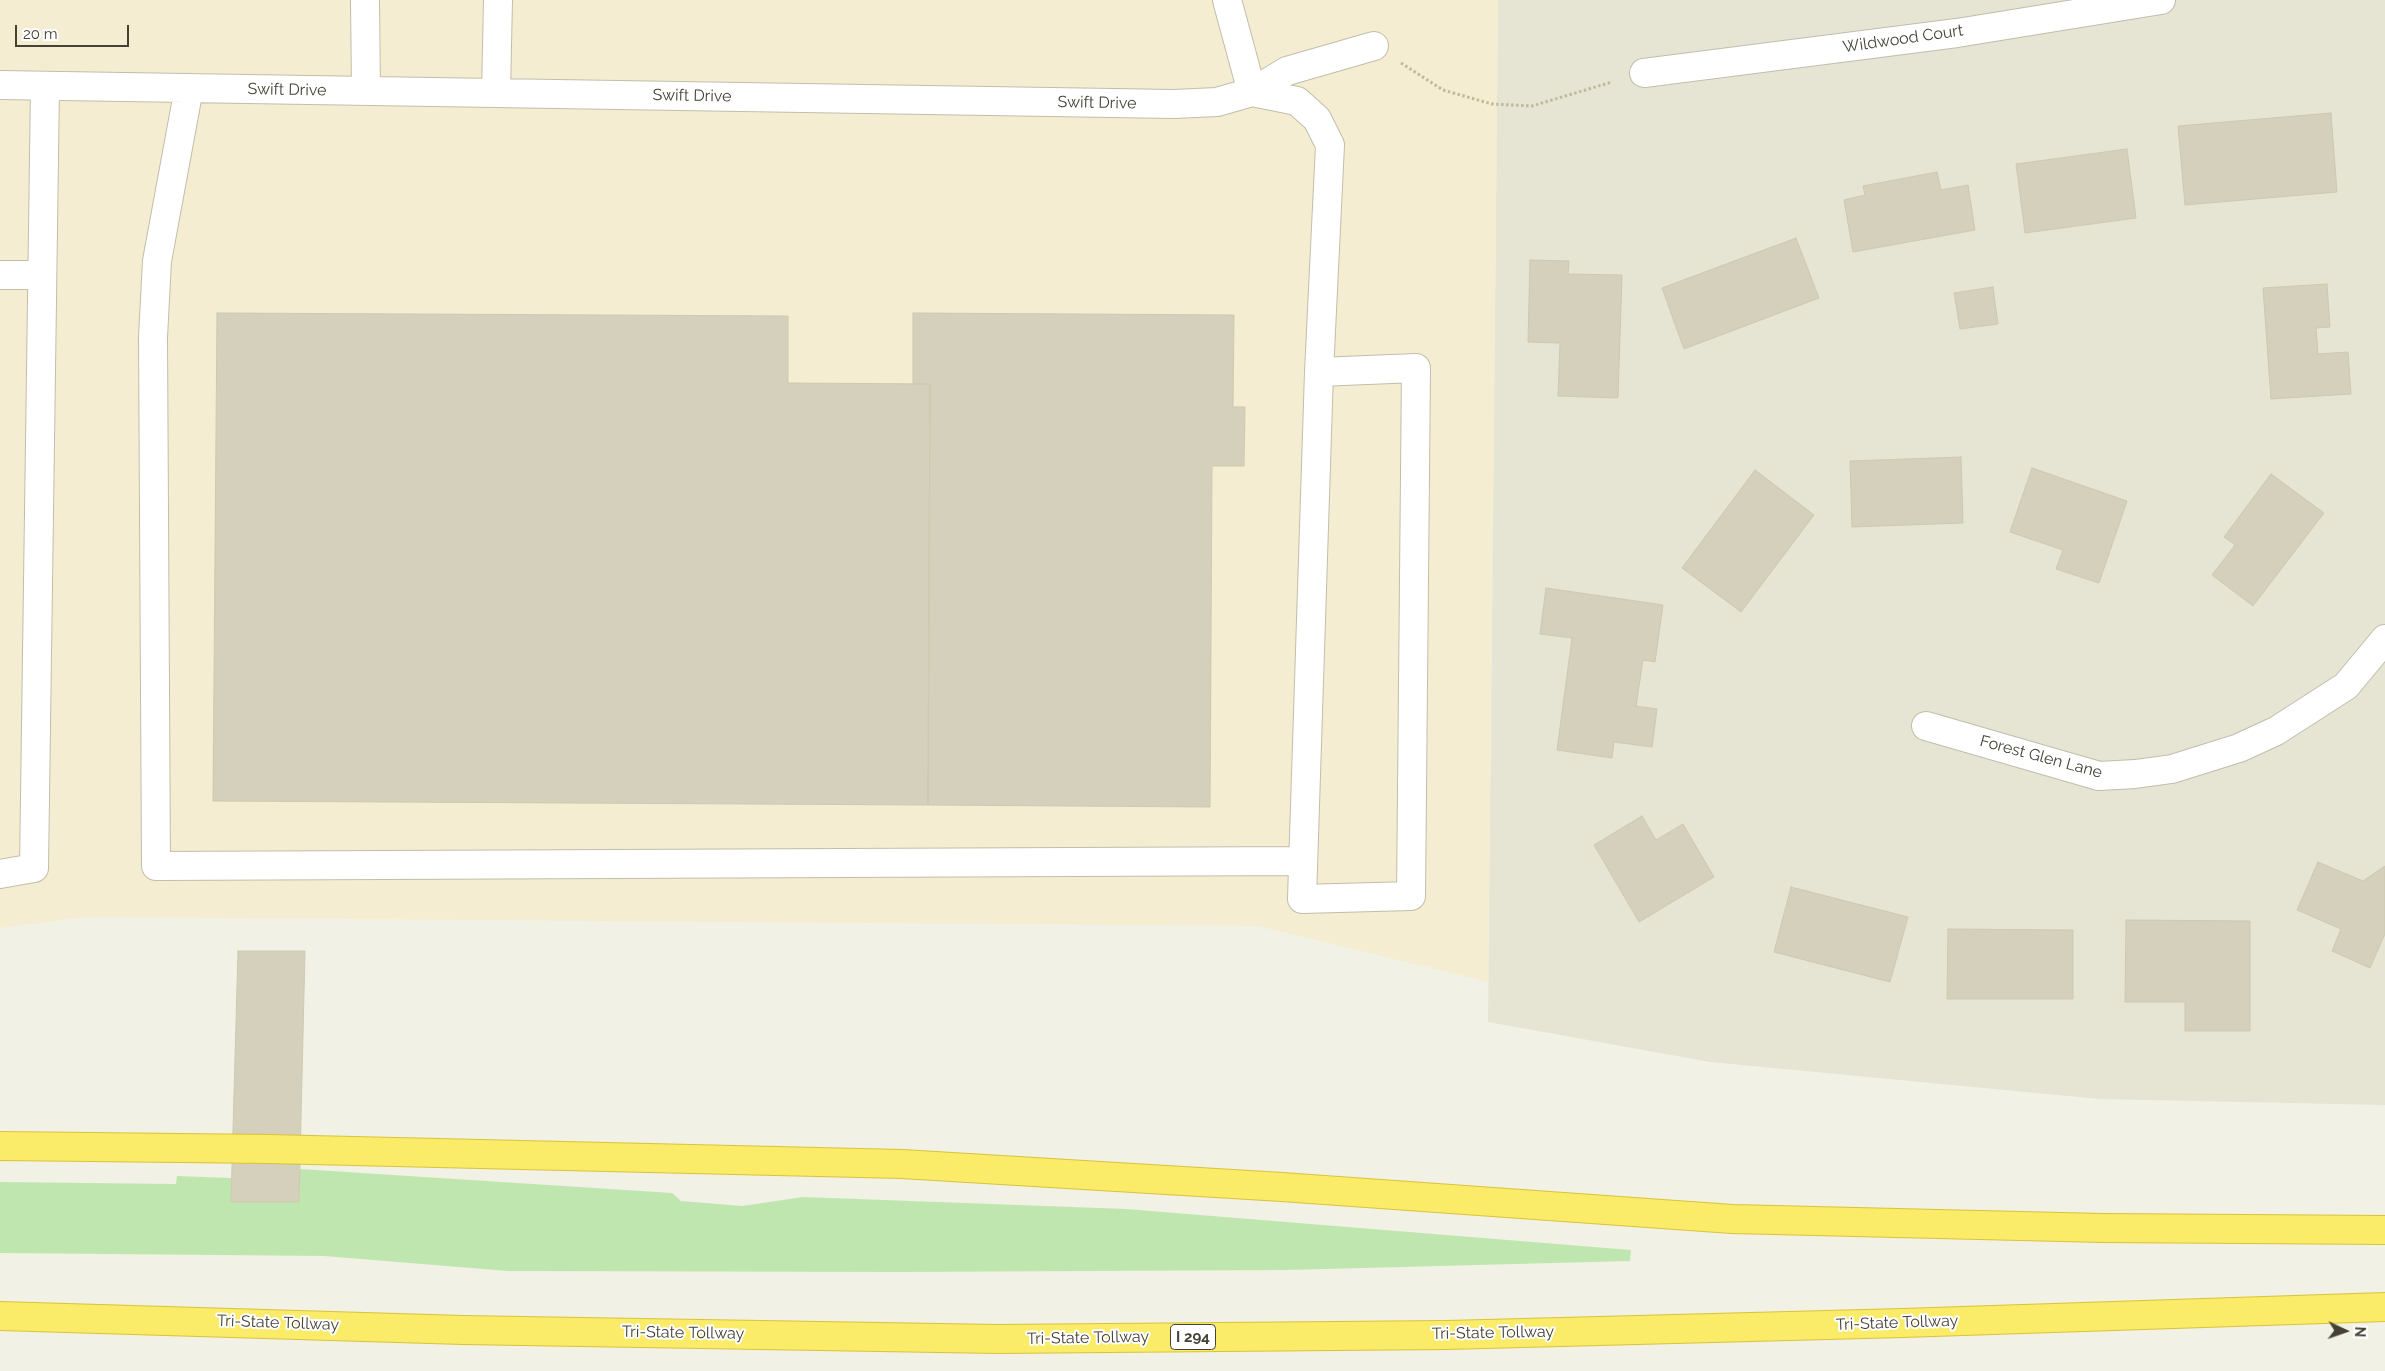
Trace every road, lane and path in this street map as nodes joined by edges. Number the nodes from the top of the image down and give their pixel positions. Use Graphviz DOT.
graph roads {
  1 [pos="365,0"];
  2 [pos="498,0"];
  3 [pos="1227,0"];
  4 [pos="2161,0"];
  5 [pos="1374,46"];
  6 [pos="1644,73"];
  7 [pos="0,85"];
  8 [pos="45,86"];
  9 [pos="189,88"];
  10 [pos="366,91"];
  11 [pos="1252,92"];
  12 [pos="496,93"];
  13 [pos="0,275"];
  14 [pos="42,275"];
  15 [pos="1319,372"];
  16 [pos="2385,639"];
  17 [pos="1926,726"];
  18 [pos="1302,861"];
  19 [pos="0,874"];
  20 [pos="0,1146"];
  21 [pos="2385,1230"];
  22 [pos="2385,1307"];
  23 [pos="0,1316"];
  1 -- 10 [label="street"];
  2 -- 12 [label="street"];
  3 -- 11 [label="street"];
  4 -- 6 [label="street, Wildwood Court"];
  5 -- 6 [label="path"];
  5 -- 11 [label="street, Swift Drive"];
  7 -- 8 [label="street, Swift Drive"];
  8 -- 9 [label="street, Swift Drive"];
  8 -- 14 [label="street"];
  9 -- 10 [label="street, Swift Drive"];
  9 -- 18 [label="street"];
  10 -- 12 [label="street, Swift Drive"];
  11 -- 12 [label="street, Swift Drive"];
  11 -- 15 [label="street"];
  13 -- 14 [label="street"];
  14 -- 19 [label="street"];
  15 -- 18 [label="street"];
  15 -- 18 [label="street"];
  16 -- 17 [label="street, Forest Glen Lane"];
  20 -- 21 [label="highway"];
  22 -- 23 [label="highway, Tri-State Tollway / I 294"];
}
